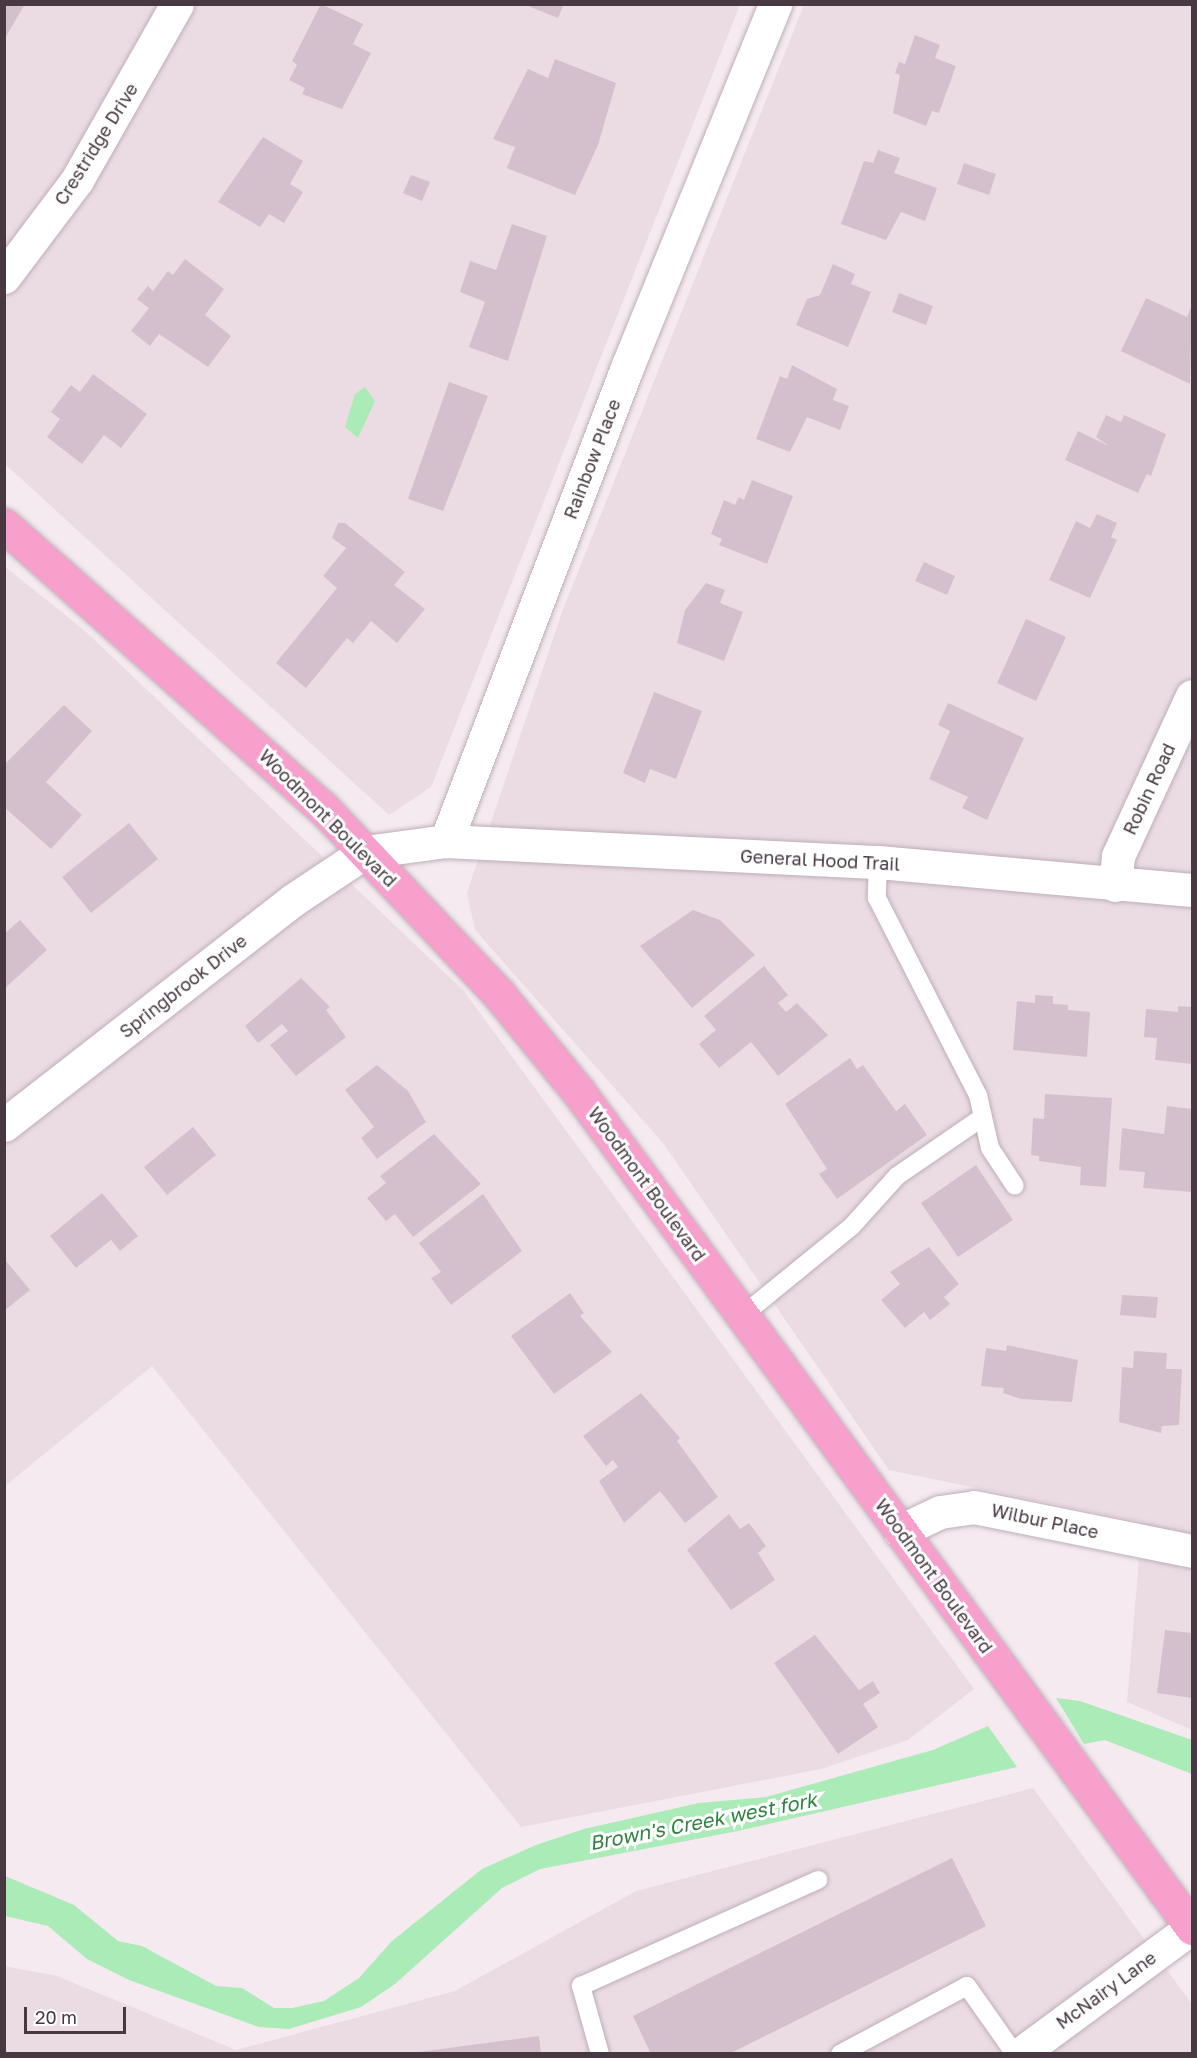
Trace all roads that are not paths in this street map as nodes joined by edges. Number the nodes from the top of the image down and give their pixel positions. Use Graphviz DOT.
graph roads {
  1 [pos="177,4"];
  2 [pos="775,4"];
  3 [pos="4,277"];
  4 [pos="4,525"];
  5 [pos="1192,696"];
  6 [pos="446,841"];
  7 [pos="364,852"];
  8 [pos="878,862"];
  9 [pos="1115,885"];
  10 [pos="1192,890"];
  11 [pos="983,1117"];
  12 [pos="4,1125"];
  13 [pos="1016,1186"];
  14 [pos="743,1315"];
  15 [pos="900,1531"];
  16 [pos="1192,1551"];
  17 [pos="818,1880"];
  18 [pos="1192,1927"];
  19 [pos="600,2054"];
  20 [pos="840,2054"];
  21 [pos="1015,2054"];
  22 [pos="1020,2054"];
  1 -- 3 [label="street, Crestridge Drive"];
  2 -- 6 [label="street, Rainbow Place"];
  4 -- 7 [label="main road, Woodmont Boulevard"];
  5 -- 9 [label="street, Robin Road"];
  6 -- 7 [label="street"];
  6 -- 8 [label="street, General Hood Trail"];
  7 -- 12 [label="street, Springbrook Drive"];
  7 -- 14 [label="main road, Woodmont Boulevard"];
  8 -- 9 [label="street, General Hood Trail"];
  8 -- 11 [label="lane"];
  9 -- 10 [label="street, General Hood Trail"];
  11 -- 13 [label="lane"];
  11 -- 14 [label="lane"];
  14 -- 15 [label="main road, Woodmont Boulevard"];
  15 -- 16 [label="street, Wilbur Place"];
  15 -- 18 [label="main road, Woodmont Boulevard"];
  17 -- 19 [label="lane"];
  18 -- 22 [label="street, McNairy Lane"];
  20 -- 21 [label="lane"];
}
